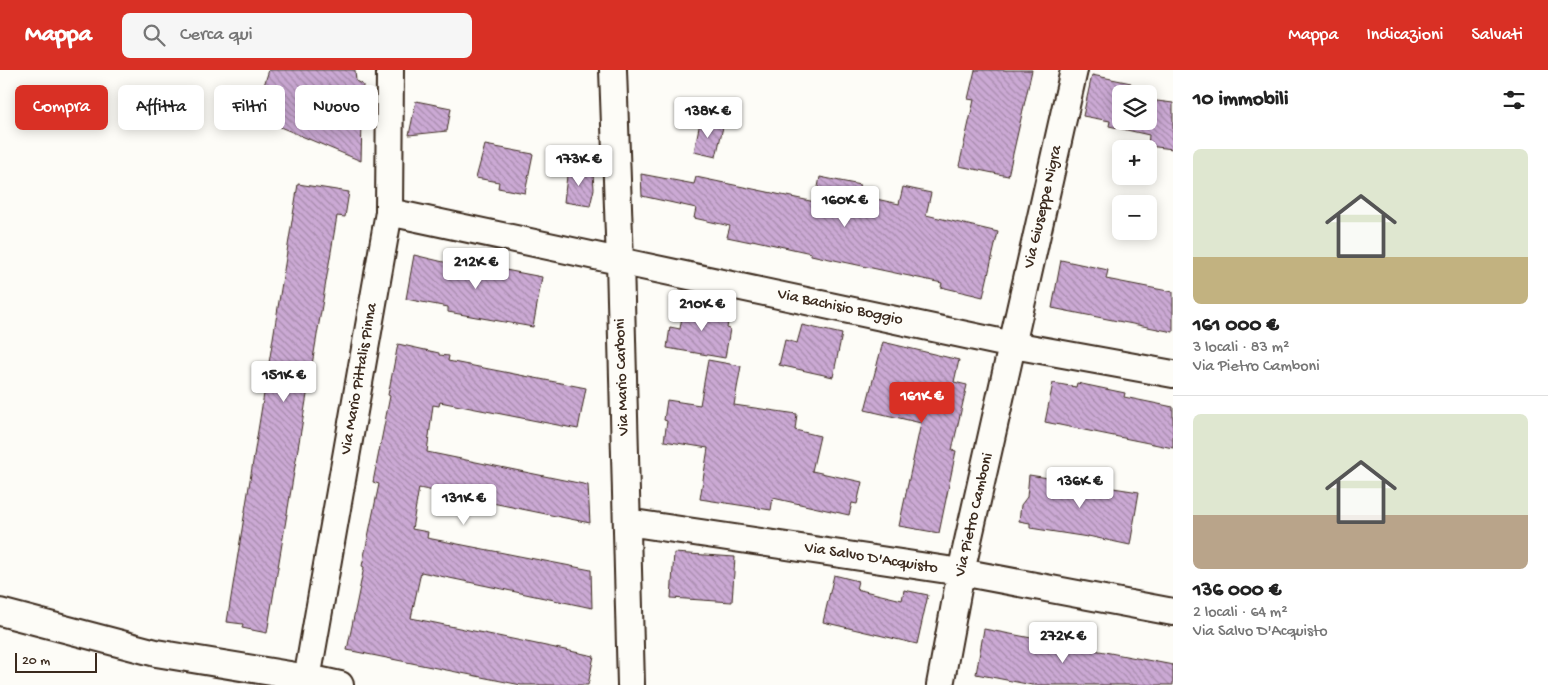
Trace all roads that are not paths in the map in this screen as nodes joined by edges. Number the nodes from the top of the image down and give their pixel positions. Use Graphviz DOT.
graph roads {
  1 [pos="613,70"];
  2 [pos="1074,70"];
  3 [pos="386,72"];
  4 [pos="389,212"];
  5 [pos="620,262"];
  6 [pos="1013,345"];
  7 [pos="1173,374"];
  8 [pos="627,522"];
  9 [pos="961,572"];
  10 [pos="0,612"];
  11 [pos="1173,612"];
  12 [pos="307,681"];
  13 [pos="340,685"];
  14 [pos="631,685"];
  15 [pos="940,685"];
  1 -- 5 [label="street, Via Mario Carboni"];
  2 -- 6 [label="street, Via Giuseppe Nigra"];
  3 -- 4 [label="street, Via Mario Pittalis Pinna"];
  4 -- 5 [label="street, Via Bachisio Boggio"];
  4 -- 12 [label="street, Via Mario Pittalis Pinna"];
  5 -- 6 [label="street, Via Bachisio Boggio"];
  5 -- 8 [label="street, Via Mario Carboni"];
  6 -- 7 [label="street, Via Bachisio Boggio"];
  6 -- 9 [label="street, Via Pietro Camboni"];
  8 -- 9 [label="street, Via Salvo D'Acquisto"];
  8 -- 14 [label="street, Via Mario Carboni"];
  9 -- 11 [label="street, Via Salvo D'Acquisto"];
  9 -- 15 [label="street, Via Pietro Camboni"];
  10 -- 12 [label="street"];
  12 -- 13 [label="street"];
}
